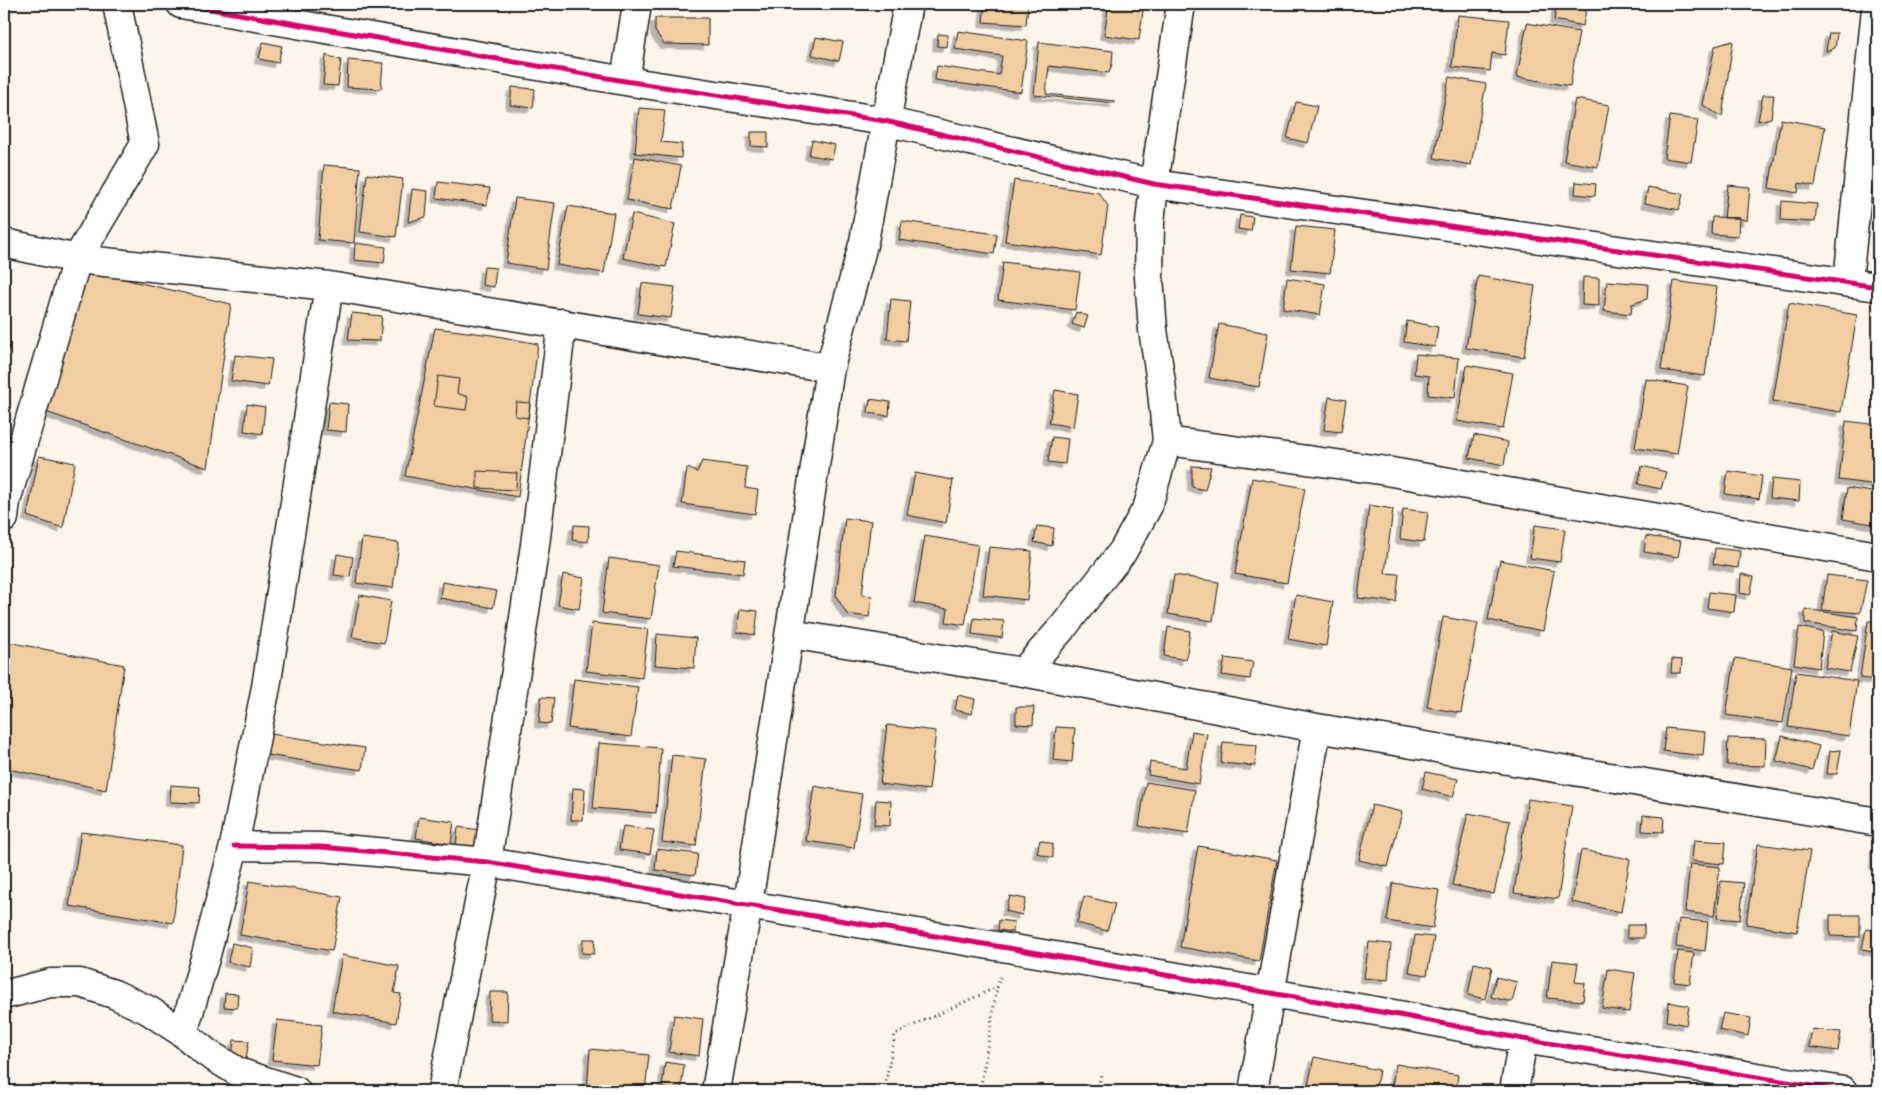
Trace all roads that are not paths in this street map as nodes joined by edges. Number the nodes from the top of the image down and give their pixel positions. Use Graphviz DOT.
graph roads {
  1 [pos="117,4"];
  2 [pos="181,4"];
  3 [pos="637,4"];
  4 [pos="908,4"];
  5 [pos="1181,4"];
  6 [pos="1869,8"];
  7 [pos="625,81"];
  8 [pos="885,122"];
  9 [pos="1154,184"];
  10 [pos="4,243"];
  11 [pos="78,259"];
  12 [pos="1848,281"];
  13 [pos="329,286"];
  14 [pos="1878,287"];
  15 [pos="562,324"];
  16 [pos="830,368"];
  17 [pos="1167,440"];
  18 [pos="4,506"];
  19 [pos="1878,556"];
  20 [pos="790,634"];
  21 [pos="1023,672"];
  22 [pos="1317,728"];
  23 [pos="1878,822"];
  24 [pos="234,846"];
  25 [pos="487,862"];
  26 [pos="748,904"];
  27 [pos="1270,992"];
  28 [pos="4,995"];
  29 [pos="183,1033"];
  30 [pos="1523,1039"];
  31 [pos="296,1091"];
  32 [pos="442,1091"];
  33 [pos="716,1091"];
  34 [pos="1253,1091"];
  35 [pos="1514,1091"];
  36 [pos="1843,1091"];
  1 -- 11 [label="street"];
  2 -- 7 [label="street"];
  3 -- 7 [label="street"];
  4 -- 8 [label="street"];
  5 -- 9 [label="street"];
  6 -- 12 [label="street"];
  7 -- 8 [label="street"];
  8 -- 9 [label="street"];
  8 -- 16 [label="street"];
  9 -- 12 [label="street"];
  9 -- 17 [label="street"];
  10 -- 11 [label="street"];
  11 -- 13 [label="street"];
  11 -- 18 [label="street"];
  12 -- 14 [label="street"];
  13 -- 15 [label="street"];
  13 -- 24 [label="street"];
  15 -- 16 [label="street"];
  15 -- 25 [label="street"];
  16 -- 20 [label="street"];
  17 -- 19 [label="street"];
  17 -- 21 [label="street"];
  20 -- 21 [label="street"];
  20 -- 26 [label="street"];
  21 -- 22 [label="street"];
  22 -- 23 [label="street"];
  22 -- 27 [label="street"];
  24 -- 25 [label="street"];
  24 -- 29 [label="street"];
  25 -- 26 [label="street"];
  25 -- 32 [label="street"];
  26 -- 27 [label="street"];
  26 -- 33 [label="street"];
  27 -- 30 [label="street"];
  27 -- 34 [label="street"];
  28 -- 29 [label="street"];
  29 -- 31 [label="street"];
  30 -- 35 [label="street"];
  30 -- 36 [label="street"];
}
